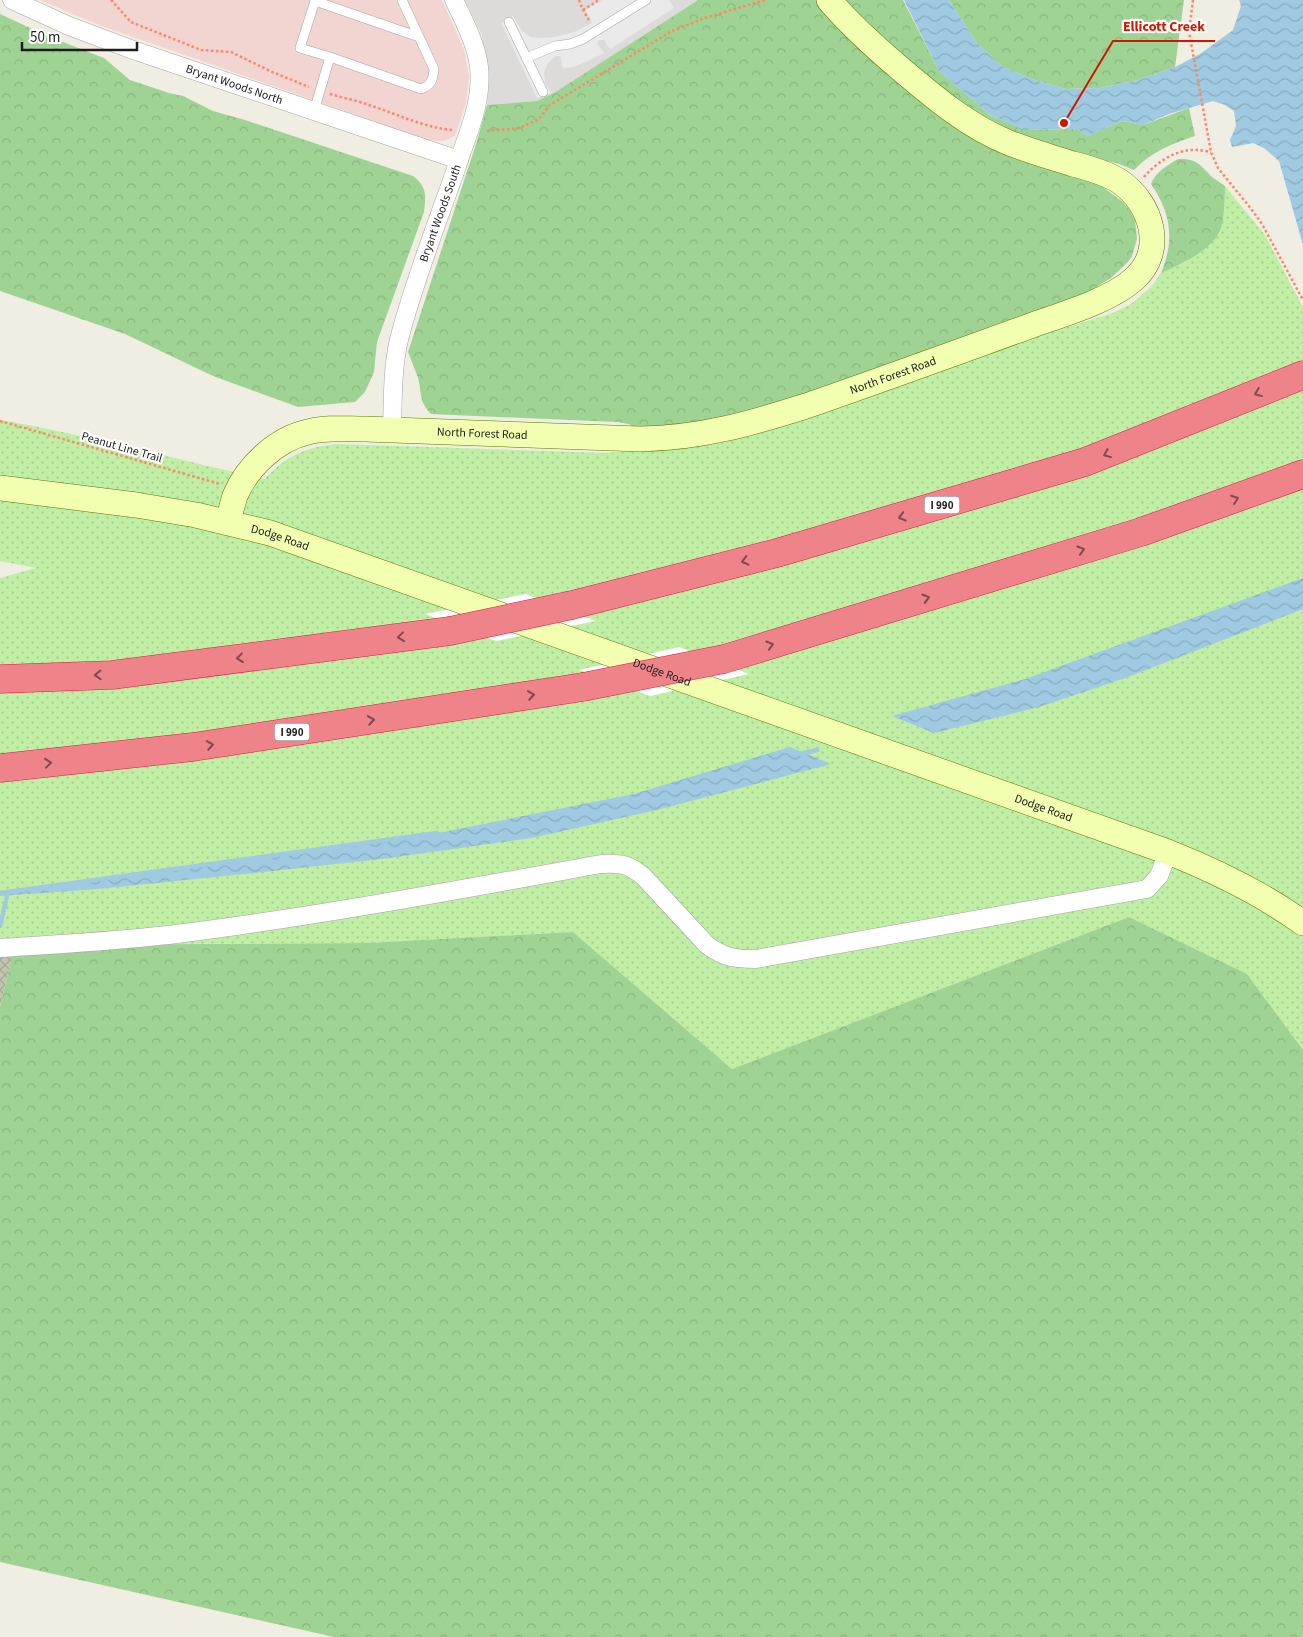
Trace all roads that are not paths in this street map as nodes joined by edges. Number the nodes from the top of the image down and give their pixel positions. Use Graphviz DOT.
graph roads {
  1 [pos="12,0"];
  2 [pos="402,0"];
  3 [pos="454,0"];
  4 [pos="646,0"];
  5 [pos="829,0"];
  6 [pos="508,22"];
  7 [pos="420,36"];
  8 [pos="330,57"];
  9 [pos="526,58"];
  10 [pos="543,92"];
  11 [pos="314,111"];
  12 [pos="459,160"];
  13 [pos="1303,374"];
  14 [pos="392,430"];
  15 [pos="1303,474"];
  16 [pos="0,488"];
  17 [pos="228,522"];
  18 [pos="0,679"];
  19 [pos="0,768"];
  20 [pos="1168,852"];
  21 [pos="1303,923"];
  22 [pos="0,948"];
  1 -- 11 [label="street, Bryant Woods North"];
  2 -- 7 [label="lane"];
  3 -- 12 [label="street, Bryant Woods South"];
  4 -- 9 [label="lane"];
  5 -- 14 [label="street, North Forest Road"];
  6 -- 9 [label="lane"];
  7 -- 8 [label="lane"];
  7 -- 8 [label="lane"];
  8 -- 11 [label="lane"];
  9 -- 10 [label="lane"];
  11 -- 12 [label="street, Bryant Woods North"];
  12 -- 14 [label="street, Bryant Woods South"];
  13 -- 18 [label="highway, I 990, one-way, bridge"];
  14 -- 17 [label="street, North Forest Road"];
  19 -- 15 [label="highway, I 990, one-way, bridge"];
  16 -- 17 [label="street, Dodge Road"];
  17 -- 20 [label="street, Dodge Road"];
  20 -- 21 [label="street, Dodge Road"];
  20 -- 22 [label="street"];
}
